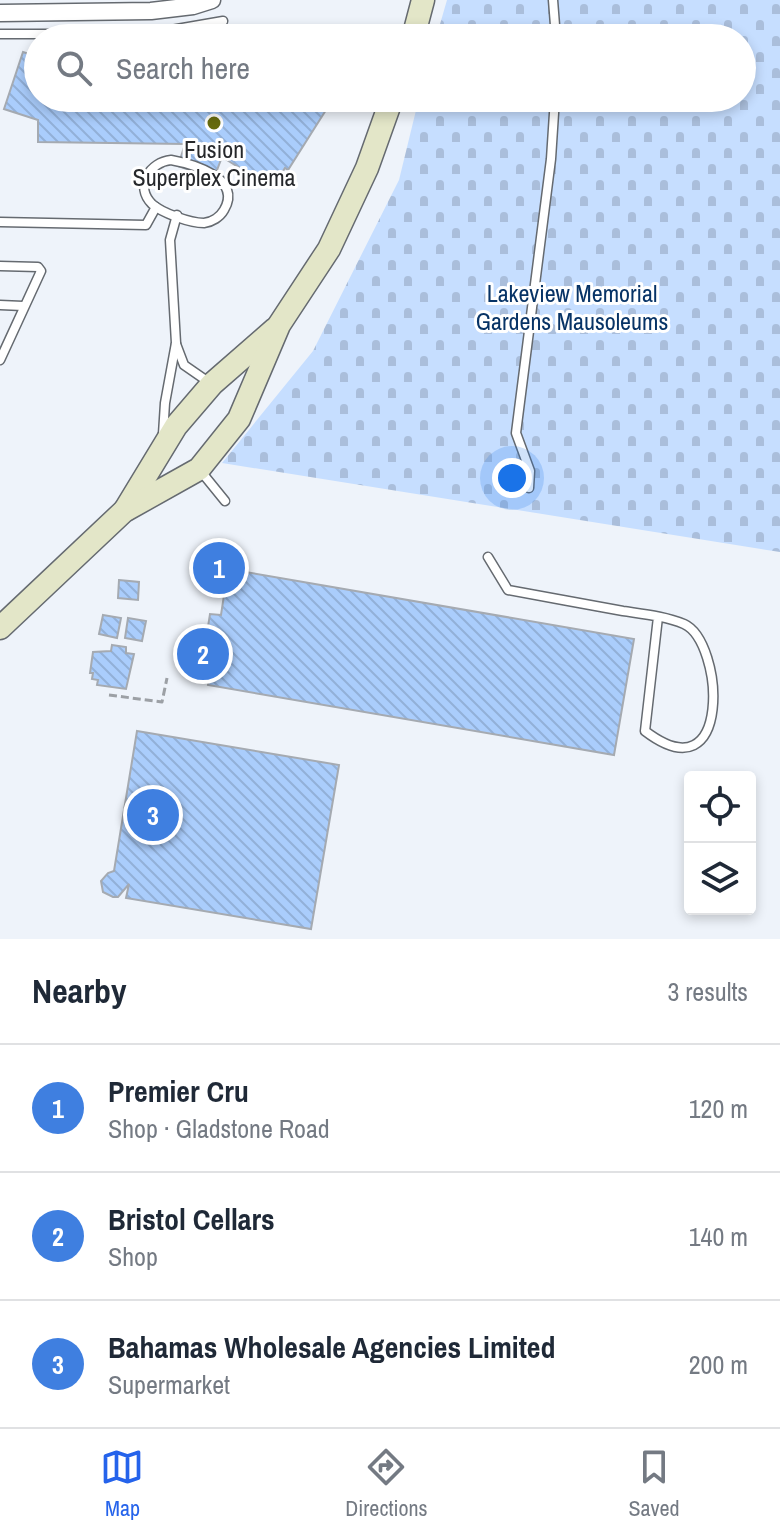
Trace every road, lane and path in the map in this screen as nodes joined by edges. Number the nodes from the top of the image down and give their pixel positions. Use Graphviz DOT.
graph roads {
  1 [pos="212,0"];
  2 [pos="423,0"];
  3 [pos="553,0"];
  4 [pos="0,13"];
  5 [pos="223,21"];
  6 [pos="206,24"];
  7 [pos="417,24"];
  8 [pos="555,24"];
  9 [pos="0,34"];
  10 [pos="24,34"];
  11 [pos="387,112"];
  12 [pos="554,112"];
  13 [pos="156,207"];
  14 [pos="177,215"];
  15 [pos="0,222"];
  16 [pos="0,266"];
  17 [pos="0,305"];
  18 [pos="23,306"];
  19 [pos="279,325"];
  20 [pos="176,343"];
  21 [pos="0,360"];
  22 [pos="212,384"];
  23 [pos="239,419"];
  24 [pos="162,446"];
  25 [pos="199,469"];
  26 [pos="529,488"];
  27 [pos="225,501"];
  28 [pos="124,511"];
  29 [pos="488,557"];
  30 [pos="658,617"];
  31 [pos="0,628"];
  32 [pos="167,678"];
  33 [pos="109,695"];
  1 -- 4 [label="street"];
  2 -- 7 [label="main road"];
  3 -- 8 [label="lane"];
  5 -- 6 [label="lane"];
  9 -- 10 [label="lane"];
  11 -- 19 [label="main road"];
  12 -- 26 [label="lane"];
  13 -- 14 [label="lane"];
  13 -- 14 [label="lane"];
  13 -- 15 [label="lane"];
  14 -- 20 [label="lane"];
  16 -- 18 [label="lane"];
  17 -- 18 [label="lane"];
  18 -- 21 [label="lane"];
  19 -- 22 [label="main road"];
  19 -- 23 [label="main road"];
  20 -- 22 [label="lane"];
  20 -- 24 [label="lane"];
  22 -- 23 [label="main road"];
  22 -- 24 [label="main road"];
  23 -- 25 [label="main road"];
  24 -- 25 [label="main road"];
  24 -- 28 [label="main road"];
  25 -- 27 [label="lane"];
  25 -- 28 [label="main road"];
  28 -- 31 [label="main road"];
  29 -- 30 [label="lane"];
  30 -- 30 [label="lane"];
  32 -- 33 [label="path"];
}
